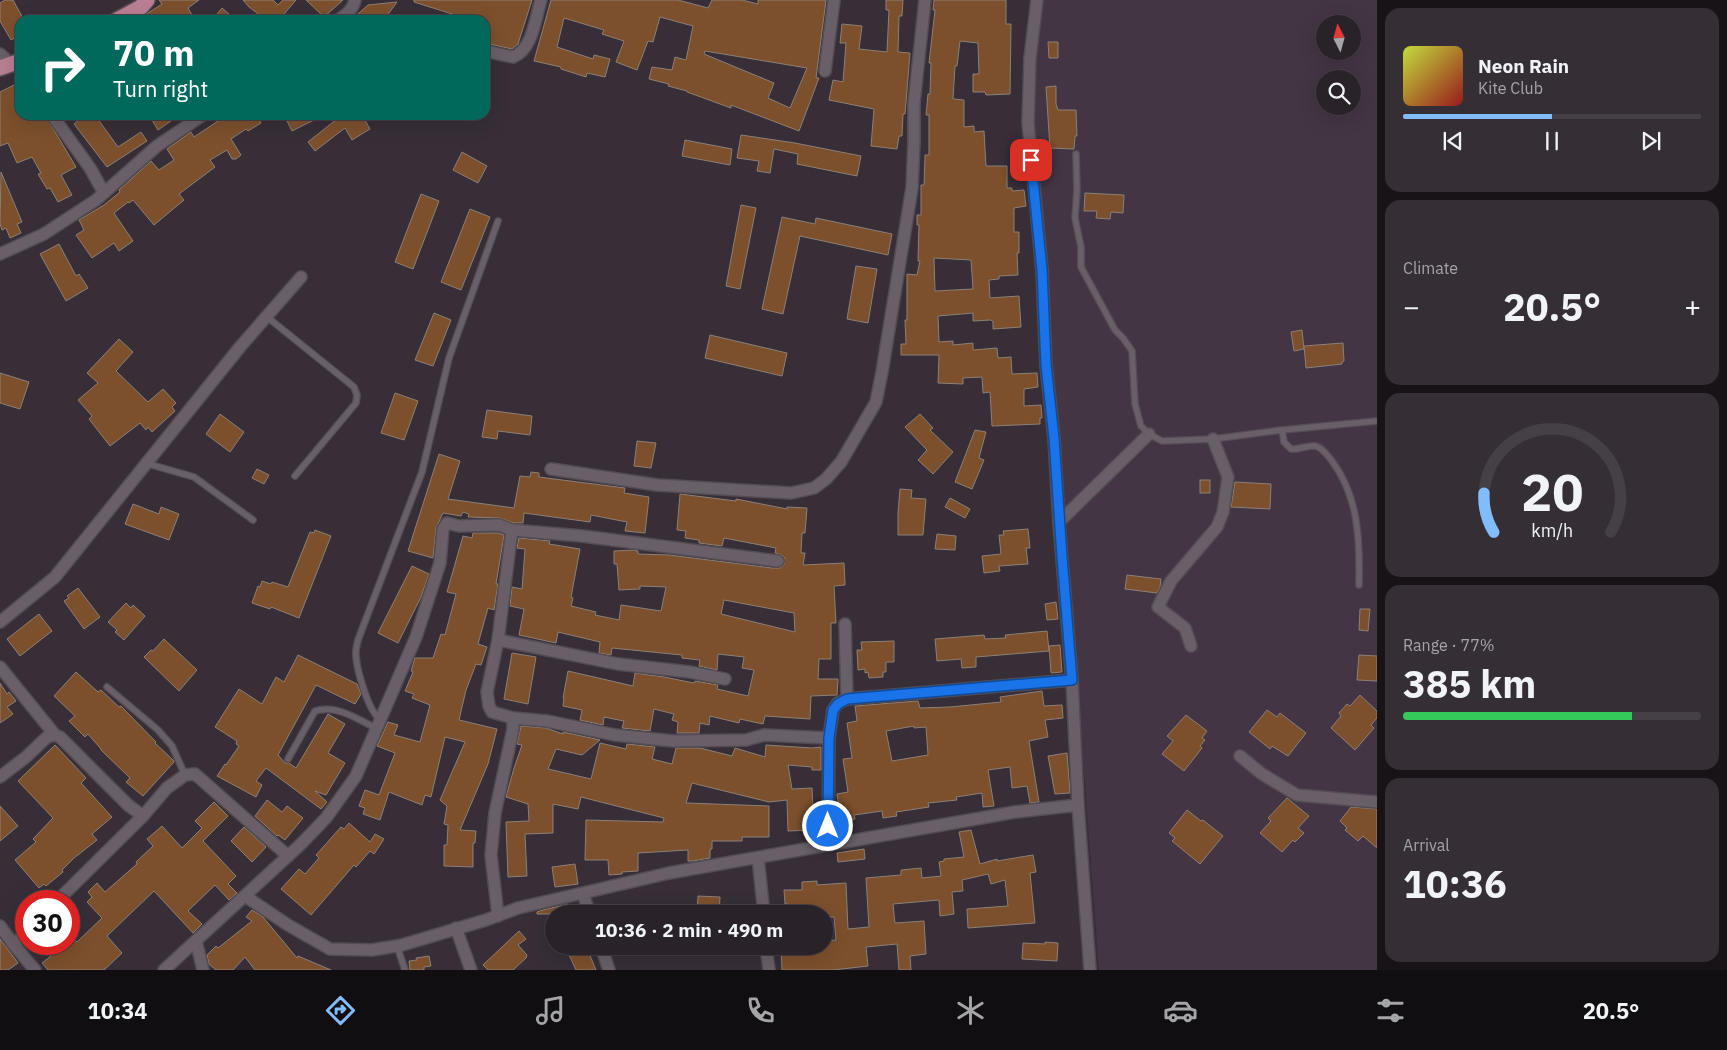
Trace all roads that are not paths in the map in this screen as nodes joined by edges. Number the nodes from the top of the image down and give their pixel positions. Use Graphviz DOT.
graph roads {
  1 [pos="147,0"];
  2 [pos="355,0"];
  3 [pos="540,0"];
  4 [pos="834,0"];
  5 [pos="925,0"];
  6 [pos="1037,0"];
  7 [pos="126,15"];
  8 [pos="346,15"];
  9 [pos="490,51"];
  10 [pos="0,54"];
  11 [pos="14,64"];
  12 [pos="825,71"];
  13 [pos="56,120"];
  14 [pos="196,120"];
  15 [pos="1076,154"];
  16 [pos="104,192"];
  17 [pos="498,221"];
  18 [pos="0,254"];
  19 [pos="301,277"];
  20 [pos="267,317"];
  21 [pos="1377,422"];
  22 [pos="1282,430"];
  23 [pos="1149,434"];
  24 [pos="1213,439"];
  25 [pos="146,463"];
  26 [pos="551,469"];
  27 [pos="295,476"];
  28 [pos="253,520"];
  29 [pos="1059,522"];
  30 [pos="512,530"];
  31 [pos="778,562"];
  32 [pos="1359,585"];
  33 [pos="0,622"];
  34 [pos="846,624"];
  35 [pos="498,640"];
  36 [pos="1191,646"];
  37 [pos="0,667"];
  38 [pos="725,679"];
  39 [pos="1072,680"];
  40 [pos="107,687"];
  41 [pos="847,699"];
  42 [pos="513,718"];
  43 [pos="378,723"];
  44 [pos="55,735"];
  45 [pos="829,738"];
  46 [pos="1240,756"];
  47 [pos="288,759"];
  48 [pos="185,774"];
  49 [pos="0,777"];
  50 [pos="1377,802"];
  51 [pos="1078,805"];
  52 [pos="143,816"];
  53 [pos="828,845"];
  54 [pos="288,856"];
  55 [pos="758,858"];
  56 [pos="68,890"];
  57 [pos="583,894"];
  58 [pos="246,896"];
  59 [pos="587,905"];
  60 [pos="763,905"];
  61 [pos="498,916"];
  62 [pos="0,926"];
  63 [pos="456,928"];
  64 [pos="196,942"];
  65 [pos="14,945"];
  66 [pos="397,946"];
  67 [pos="604,955"];
  68 [pos="767,955"];
  69 [pos="35,970"];
  70 [pos="164,970"];
  71 [pos="203,970"];
  72 [pos="405,970"];
  73 [pos="471,970"];
  74 [pos="609,970"];
  75 [pos="769,970"];
  76 [pos="1090,970"];
  1 -- 7 [label="main road"];
  2 -- 8 [label="street"];
  3 -- 9 [label="street"];
  4 -- 12 [label="street"];
  5 -- 26 [label="street"];
  6 -- 29 [label="street"];
  10 -- 11 [label="street"];
  13 -- 16 [label="street"];
  14 -- 16 [label="street"];
  15 -- 23 [label="lane"];
  16 -- 18 [label="street"];
  17 -- 43 [label="lane"];
  19 -- 20 [label="street"];
  20 -- 25 [label="street"];
  20 -- 27 [label="lane"];
  21 -- 22 [label="lane"];
  22 -- 24 [label="lane"];
  22 -- 32 [label="lane"];
  23 -- 24 [label="lane"];
  23 -- 29 [label="street"];
  24 -- 36 [label="street"];
  25 -- 28 [label="lane"];
  25 -- 33 [label="street"];
  29 -- 39 [label="street"];
  30 -- 31 [label="street"];
  30 -- 35 [label="street"];
  30 -- 43 [label="street"];
  34 -- 41 [label="street"];
  35 -- 38 [label="street"];
  35 -- 42 [label="street"];
  37 -- 44 [label="street"];
  39 -- 41 [label="street"];
  39 -- 51 [label="street"];
  40 -- 48 [label="lane"];
  41 -- 45 [label="street"];
  42 -- 45 [label="street"];
  42 -- 61 [label="street"];
  43 -- 47 [label="lane"];
  43 -- 54 [label="street"];
  44 -- 49 [label="street"];
  44 -- 52 [label="street"];
  45 -- 53 [label="street"];
  46 -- 50 [label="street"];
  48 -- 52 [label="street"];
  48 -- 54 [label="street"];
  51 -- 53 [label="street"];
  51 -- 76 [label="street"];
  52 -- 56 [label="street"];
  53 -- 55 [label="street"];
  54 -- 58 [label="street"];
  55 -- 57 [label="street"];
  55 -- 60 [label="street"];
  57 -- 59 [label="street"];
  57 -- 61 [label="street"];
  58 -- 64 [label="street"];
  58 -- 66 [label="street"];
  61 -- 63 [label="street"];
  62 -- 65 [label="street"];
  63 -- 66 [label="street"];
  63 -- 73 [label="street"];
  64 -- 70 [label="street"];
  64 -- 71 [label="street"];
  65 -- 69 [label="street"];
  66 -- 72 [label="lane"];
  67 -- 74 [label="street"];
  68 -- 75 [label="street"];
}
